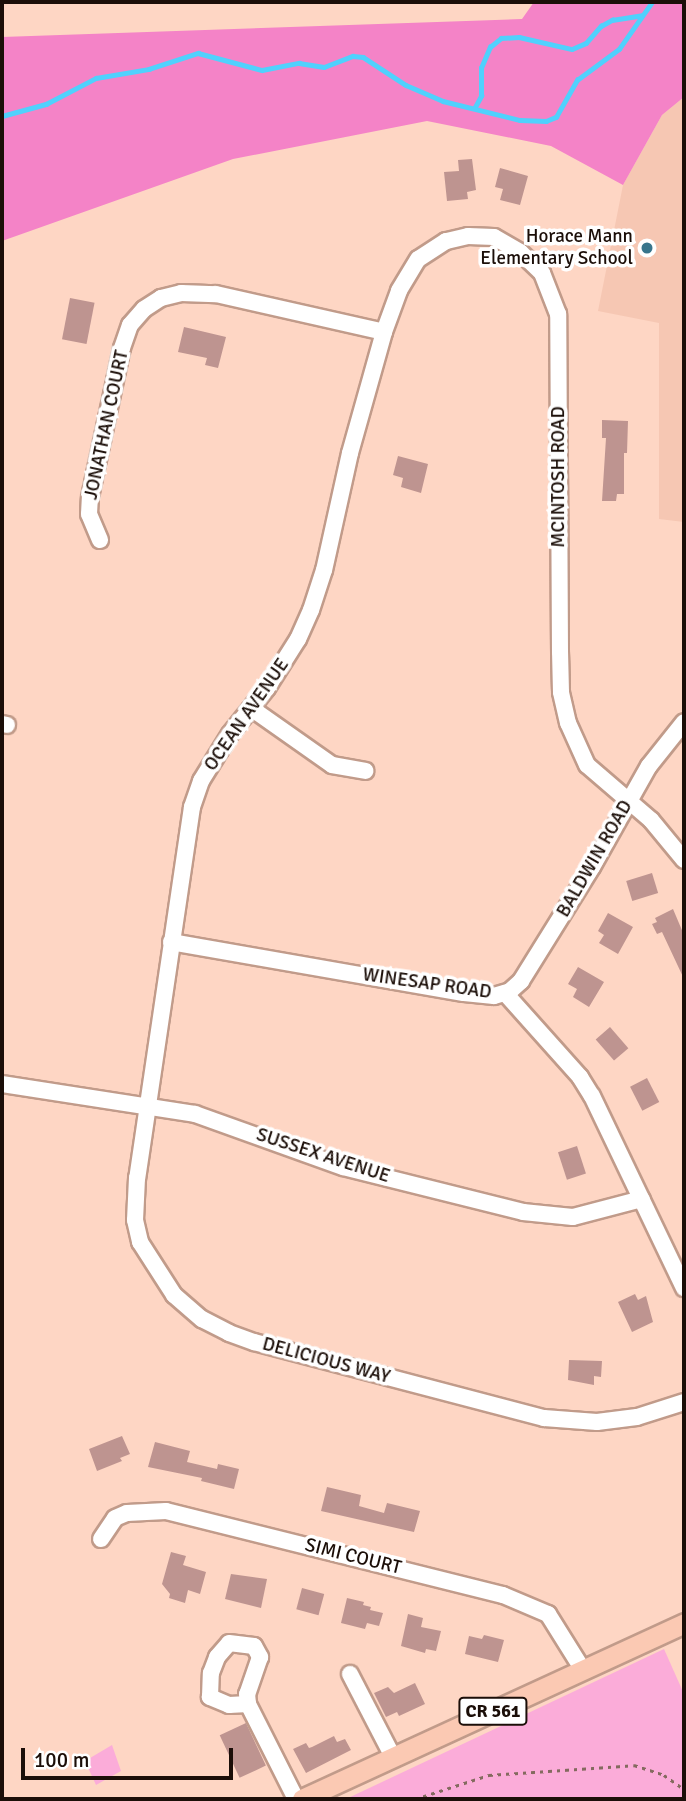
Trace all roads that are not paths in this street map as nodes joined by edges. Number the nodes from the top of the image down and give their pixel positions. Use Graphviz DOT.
graph roads {
  1 [pos="384,332"];
  2 [pos="100,540"];
  3 [pos="251,708"];
  4 [pos="684,722"];
  5 [pos="365,771"];
  6 [pos="629,801"];
  7 [pos="684,860"];
  8 [pos="171,942"];
  9 [pos="505,993"];
  10 [pos="2,1084"];
  11 [pos="148,1107"];
  12 [pos="642,1199"];
  13 [pos="684,1288"];
  14 [pos="684,1402"];
  15 [pos="101,1539"];
  16 [pos="684,1623"];
  17 [pos="583,1670"];
  18 [pos="350,1674"];
  19 [pos="248,1704"];
  20 [pos="393,1757"];
  21 [pos="296,1799"];
  22 [pos="302,1799"];
  1 -- 2 [label="street, JONATHAN COURT"];
  1 -- 3 [label="street, OCEAN AVENUE"];
  1 -- 6 [label="street, MCINTOSH ROAD"];
  3 -- 5 [label="street"];
  3 -- 8 [label="street, OCEAN AVENUE"];
  4 -- 6 [label="street, BALDWIN ROAD"];
  6 -- 7 [label="street, MCINTOSH ROAD"];
  6 -- 9 [label="street, BALDWIN ROAD"];
  8 -- 9 [label="street, WINESAP ROAD"];
  8 -- 11 [label="street, OCEAN AVENUE"];
  9 -- 12 [label="street, WINESAP ROAD"];
  10 -- 11 [label="street, SUSSEX AVENUE"];
  11 -- 12 [label="street, SUSSEX AVENUE"];
  11 -- 14 [label="street, DELICIOUS WAY"];
  12 -- 13 [label="street, WINESAP ROAD"];
  15 -- 17 [label="street, SIMI COURT"];
  16 -- 17 [label="main road, CR 561"];
  17 -- 20 [label="main road, CR 561"];
  18 -- 20 [label="street"];
  19 -- 21 [label="street"];
  20 -- 22 [label="main road, CR 561"];
}
